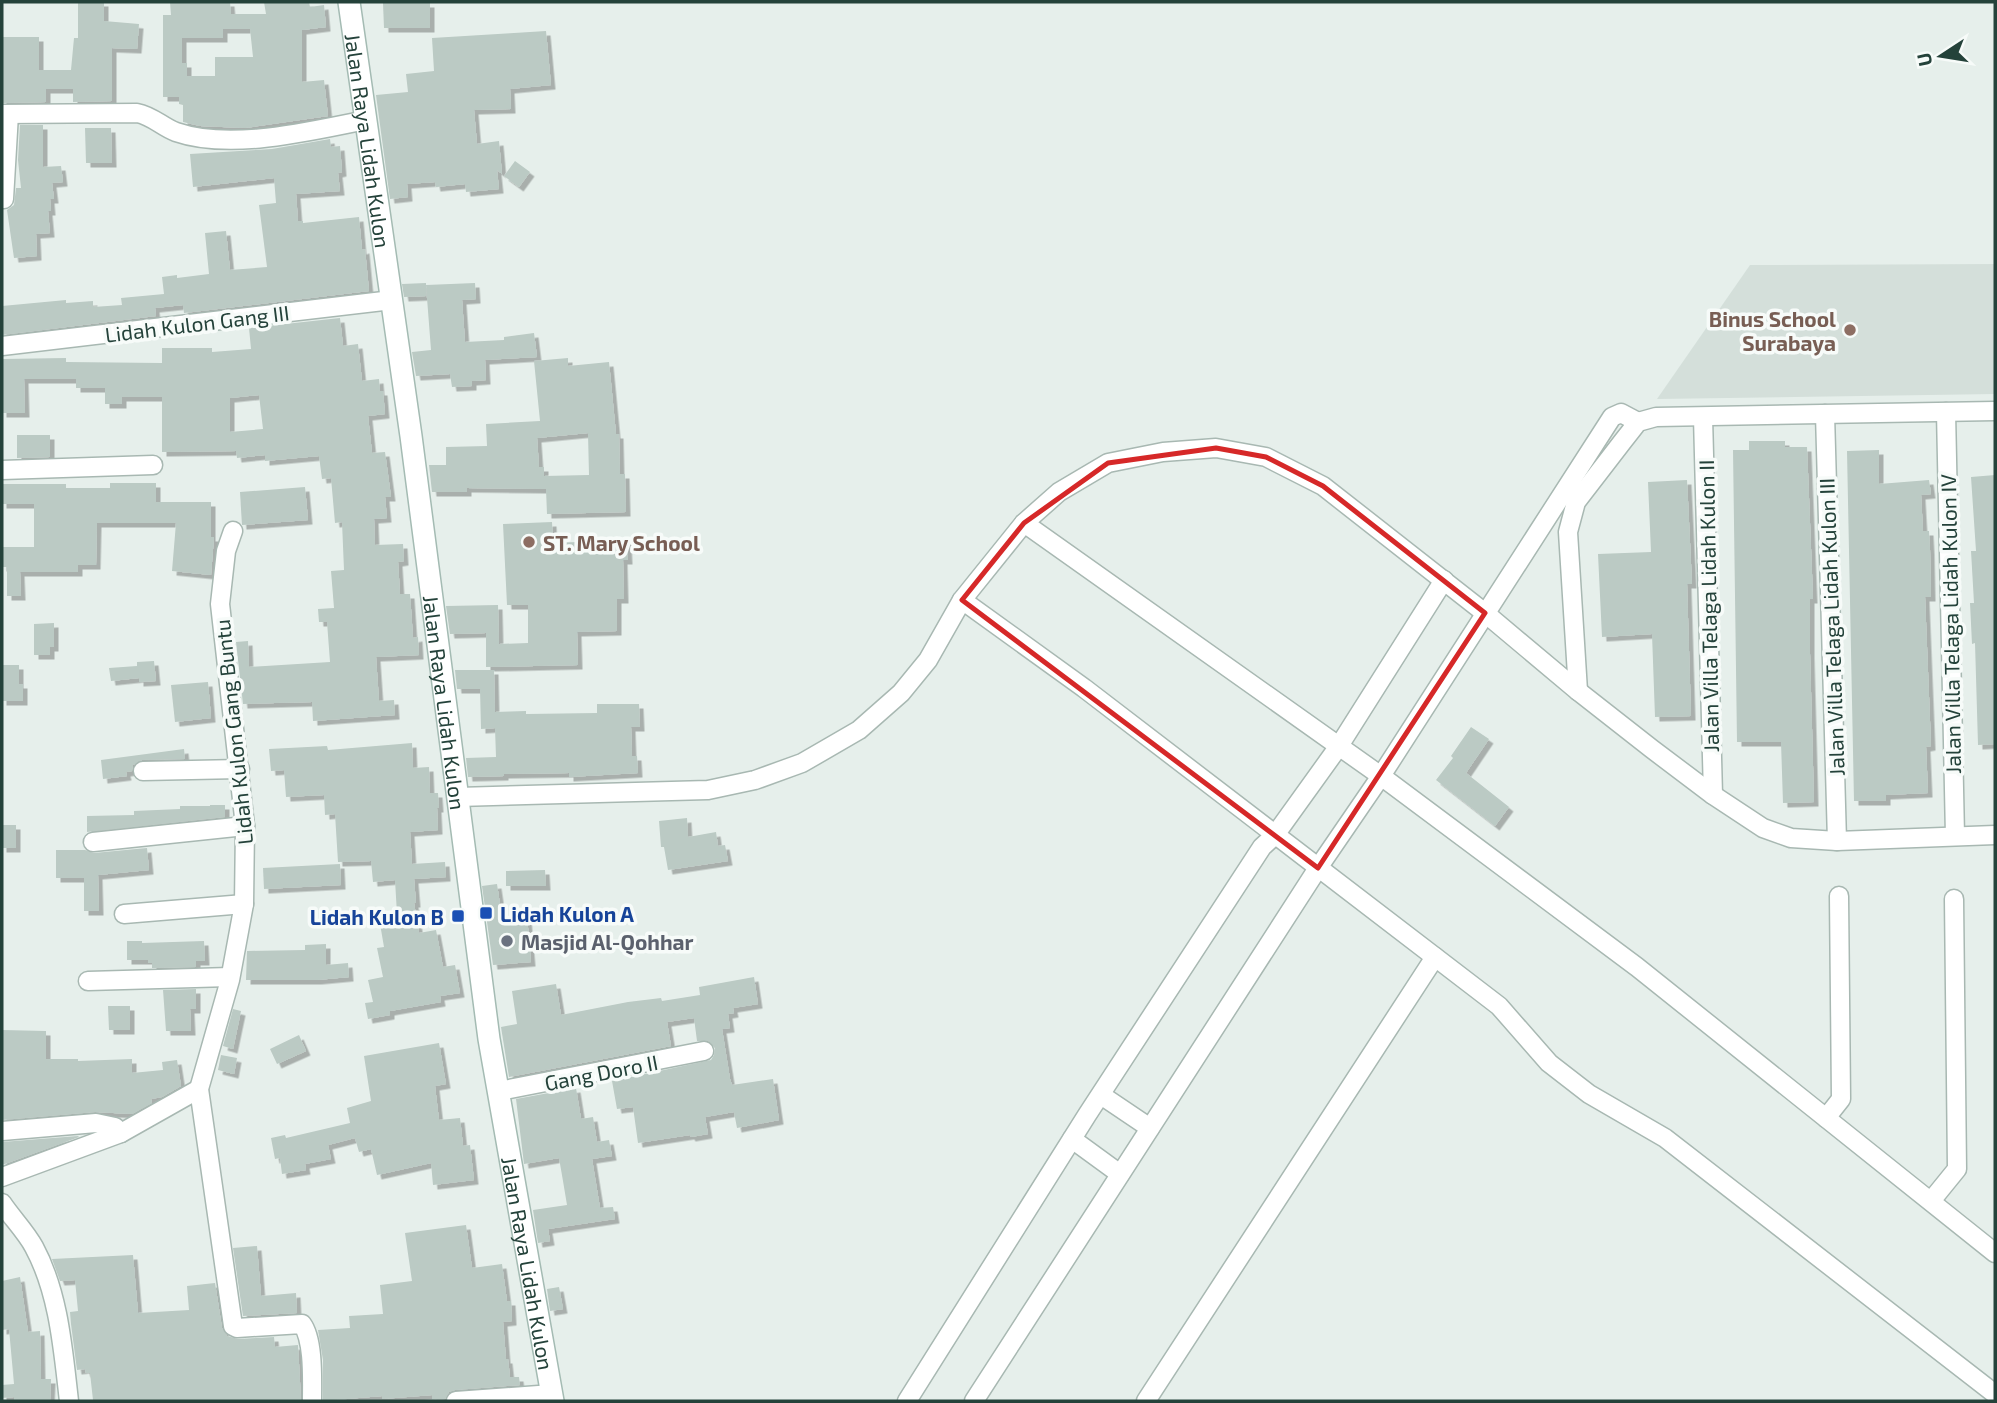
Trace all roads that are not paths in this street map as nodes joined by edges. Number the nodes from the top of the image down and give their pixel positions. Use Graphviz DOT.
graph roads {
  1 [pos="349,2"];
  2 [pos="5,114"];
  3 [pos="366,120"];
  4 [pos="4,200"];
  5 [pos="392,300"];
  6 [pos="2,346"];
  7 [pos="1995,411"];
  8 [pos="1946,412"];
  9 [pos="1825,414"];
  10 [pos="1703,416"];
  11 [pos="1638,422"];
  12 [pos="153,465"];
  13 [pos="2,470"];
  14 [pos="1024,523"];
  15 [pos="233,531"];
  16 [pos="1444,580"];
  17 [pos="962,600"];
  18 [pos="1485,613"];
  19 [pos="1578,691"];
  20 [pos="1339,746"];
  21 [pos="240,768"];
  22 [pos="143,771"];
  23 [pos="1381,776"];
  24 [pos="1713,795"];
  25 [pos="458,797"];
  26 [pos="245,827"];
  27 [pos="1275,835"];
  28 [pos="1995,835"];
  29 [pos="1955,836"];
  30 [pos="1837,841"];
  31 [pos="93,842"];
  32 [pos="1318,868"];
  33 [pos="1839,896"];
  34 [pos="1954,899"];
  35 [pos="244,904"];
  36 [pos="124,914"];
  37 [pos="1435,957"];
  38 [pos="230,976"];
  39 [pos="89,981"];
  40 [pos="704,1051"];
  41 [pos="199,1089"];
  42 [pos="499,1091"];
  43 [pos="1101,1095"];
  44 [pos="1826,1118"];
  45 [pos="1150,1128"];
  46 [pos="2,1130"];
  47 [pos="121,1133"];
  48 [pos="1072,1139"];
  49 [pos="1120,1174"];
  50 [pos="2,1177"];
  51 [pos="1931,1201"];
  52 [pos="2,1203"];
  53 [pos="1995,1253"];
  54 [pos="1995,1394"];
  55 [pos="553,1397"];
  56 [pos="69,1401"];
  57 [pos="312,1401"];
  58 [pos="456,1401"];
  59 [pos="907,1401"];
  60 [pos="974,1401"];
  61 [pos="1146,1401"];
  1 -- 3 [label="main road, Jalan Raya Lidah Kulon"];
  2 -- 3 [label="street"];
  2 -- 4 [label="street"];
  3 -- 5 [label="main road, Jalan Raya Lidah Kulon"];
  5 -- 6 [label="street, Lidah Kulon Gang III"];
  5 -- 25 [label="main road, Jalan Raya Lidah Kulon"];
  7 -- 8 [label="street"];
  8 -- 9 [label="street"];
  8 -- 29 [label="street, Jalan Villa Telaga Lidah Kulon IV"];
  9 -- 10 [label="street"];
  9 -- 30 [label="street, Jalan Villa Telaga Lidah Kulon III"];
  10 -- 11 [label="street"];
  10 -- 24 [label="street, Jalan Villa Telaga Lidah Kulon II"];
  11 -- 18 [label="street"];
  11 -- 19 [label="street"];
  12 -- 13 [label="street"];
  14 -- 16 [label="street"];
  14 -- 17 [label="street"];
  14 -- 20 [label="street"];
  15 -- 21 [label="street, Lidah Kulon Gang Buntu"];
  16 -- 18 [label="street"];
  16 -- 20 [label="street"];
  17 -- 25 [label="street"];
  17 -- 27 [label="street"];
  18 -- 19 [label="street"];
  18 -- 23 [label="street"];
  19 -- 24 [label="street"];
  20 -- 23 [label="street"];
  20 -- 27 [label="street"];
  21 -- 22 [label="street"];
  21 -- 26 [label="street, Lidah Kulon Gang Buntu"];
  23 -- 32 [label="street"];
  23 -- 44 [label="street"];
  24 -- 30 [label="street"];
  25 -- 42 [label="main road, Jalan Raya Lidah Kulon"];
  26 -- 31 [label="street"];
  26 -- 35 [label="street, Lidah Kulon Gang Buntu"];
  27 -- 32 [label="street"];
  27 -- 43 [label="street"];
  28 -- 29 [label="street"];
  29 -- 30 [label="street"];
  32 -- 37 [label="street"];
  32 -- 45 [label="street"];
  33 -- 44 [label="street"];
  34 -- 51 [label="street"];
  35 -- 36 [label="street"];
  35 -- 38 [label="street, Lidah Kulon Gang Buntu"];
  37 -- 54 [label="street"];
  37 -- 61 [label="street"];
  38 -- 39 [label="street"];
  38 -- 41 [label="street, Lidah Kulon Gang Buntu"];
  40 -- 42 [label="street, Gang Doro II"];
  41 -- 47 [label="street"];
  41 -- 57 [label="street"];
  42 -- 55 [label="main road, Jalan Raya Lidah Kulon"];
  43 -- 45 [label="street"];
  43 -- 48 [label="street"];
  44 -- 51 [label="street"];
  45 -- 49 [label="street"];
  46 -- 47 [label="street"];
  47 -- 50 [label="street"];
  48 -- 49 [label="street"];
  48 -- 59 [label="street"];
  49 -- 60 [label="street"];
  51 -- 53 [label="street"];
  52 -- 56 [label="street"];
  55 -- 58 [label="street"];
}
